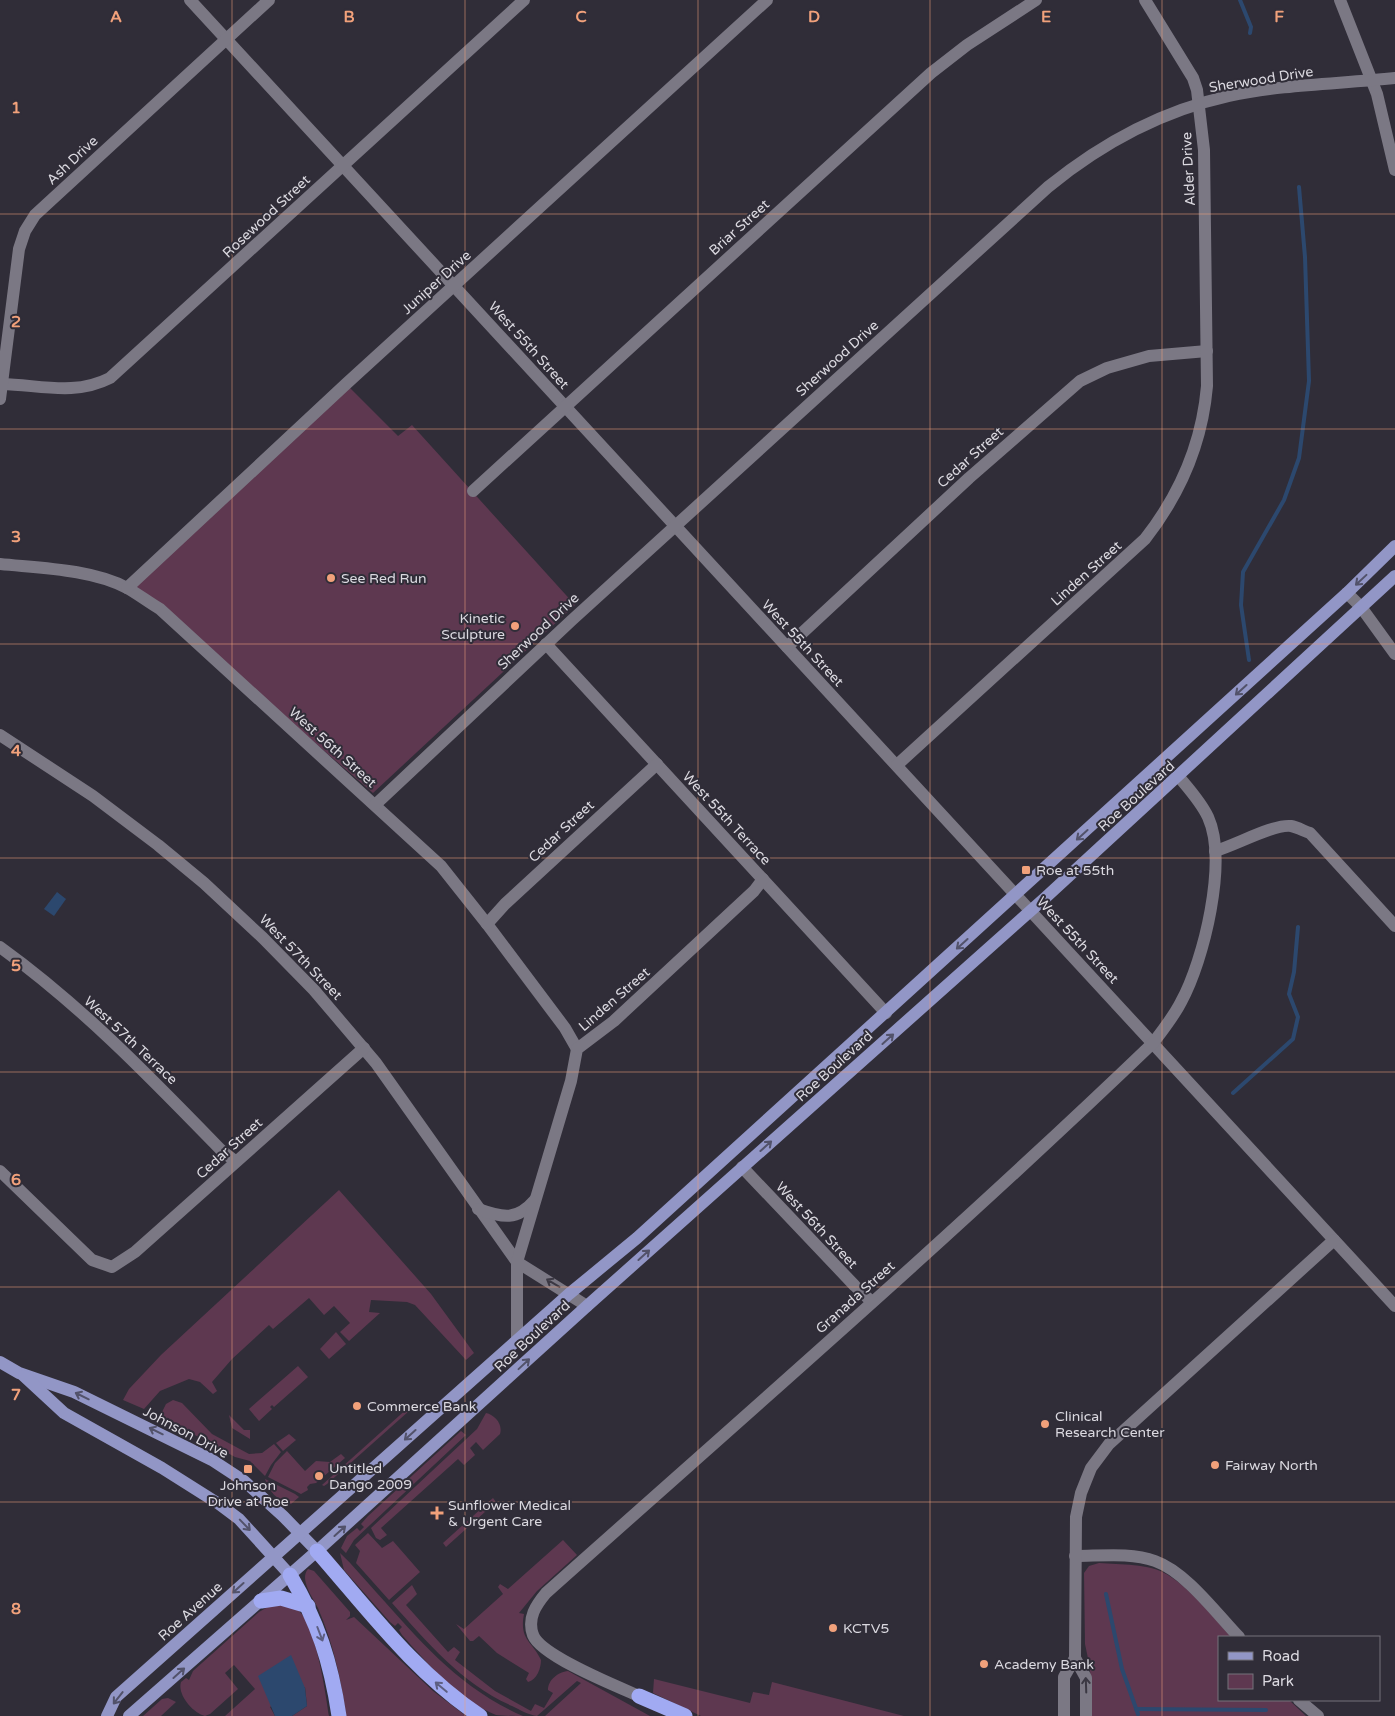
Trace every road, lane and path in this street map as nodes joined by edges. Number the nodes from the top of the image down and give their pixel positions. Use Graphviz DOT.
graph roads {
  1 [pos="190,0"];
  2 [pos="269,0"];
  3 [pos="524,0"];
  4 [pos="767,0"];
  5 [pos="1036,0"];
  6 [pos="1145,0"];
  7 [pos="1340,0"];
  8 [pos="226,40"];
  9 [pos="1395,78"];
  10 [pos="1371,79"];
  11 [pos="1198,105"];
  12 [pos="343,165"];
  13 [pos="1395,170"];
  14 [pos="454,286"];
  15 [pos="1207,351"];
  16 [pos="2,384"];
  17 [pos="0,399"];
  18 [pos="564,406"];
  19 [pos="472,490"];
  20 [pos="675,526"];
  21 [pos="1395,546"];
  22 [pos="0,564"];
  23 [pos="1395,576"];
  24 [pos="127,588"];
  25 [pos="1347,593"];
  26 [pos="1361,607"];
  27 [pos="546,644"];
  28 [pos="787,647"];
  29 [pos="1395,654"];
  30 [pos="0,735"];
  31 [pos="657,764"];
  32 [pos="896,765"];
  33 [pos="1179,776"];
  34 [pos="375,805"];
  35 [pos="1215,851"];
  36 [pos="763,879"];
  37 [pos="1016,896"];
  38 [pos="1031,911"];
  39 [pos="488,924"];
  40 [pos="1395,926"];
  41 [pos="0,948"];
  42 [pos="886,1013"];
  43 [pos="1153,1043"];
  44 [pos="364,1048"];
  45 [pos="577,1049"];
  46 [pos="235,1162"];
  47 [pos="742,1167"];
  48 [pos="0,1172"];
  49 [pos="536,1198"];
  50 [pos="478,1209"];
  51 [pos="1334,1240"];
  52 [pos="518,1262"];
  53 [pos="570,1294"];
  54 [pos="872,1302"];
  55 [pos="587,1306"];
  56 [pos="1395,1306"];
  57 [pos="517,1340"];
  58 [pos="0,1362"];
  59 [pos="19,1372"];
  60 [pos="300,1532"];
  61 [pos="317,1551"];
  62 [pos="274,1556"];
  63 [pos="1074,1556"];
  64 [pos="290,1575"];
  65 [pos="261,1600"];
  66 [pos="308,1606"];
  67 [pos="1238,1636"];
  68 [pos="1075,1658"];
  69 [pos="639,1696"];
  70 [pos="1299,1701"];
  71 [pos="107,1716"];
  72 [pos="129,1716"];
  73 [pos="339,1716"];
  74 [pos="480,1716"];
  75 [pos="662,1716"];
  76 [pos="685,1716"];
  77 [pos="1064,1716"];
  78 [pos="1086,1716"];
  79 [pos="1318,1716"];
  1 -- 8 [label="street, West 55th Street"];
  2 -- 8 [label="street, Ash Drive"];
  3 -- 12 [label="street, Rosewood Street"];
  4 -- 14 [label="street, Juniper Drive"];
  5 -- 18 [label="street, Briar Street"];
  6 -- 11 [label="street, Alder Drive"];
  7 -- 10 [label="street"];
  8 -- 12 [label="street, West 55th Street"];
  8 -- 16 [label="street, Ash Drive"];
  9 -- 10 [label="street, Sherwood Drive"];
  10 -- 11 [label="street, Sherwood Drive"];
  10 -- 13 [label="street"];
  11 -- 15 [label="street, Alder Drive"];
  11 -- 20 [label="street, Sherwood Drive"];
  12 -- 14 [label="street, West 55th Street"];
  12 -- 16 [label="street, Rosewood Street"];
  14 -- 18 [label="street, West 55th Street"];
  14 -- 24 [label="street, Juniper Drive"];
  15 -- 28 [label="street, Cedar Street"];
  15 -- 32 [label="street, Linden Street"];
  16 -- 17 [label="street, Ash Drive"];
  18 -- 19 [label="street, Briar Street"];
  18 -- 20 [label="street, West 55th Street"];
  20 -- 27 [label="street, Sherwood Drive"];
  20 -- 28 [label="street, West 55th Street"];
  21 -- 25 [label="main road, Roe Boulevard, one-way"];
  22 -- 24 [label="street, West 56th Street"];
  23 -- 26 [label="main road, Roe Boulevard"];
  24 -- 34 [label="street, West 56th Street"];
  25 -- 26 [label="street"];
  25 -- 37 [label="main road, Roe Boulevard, one-way"];
  26 -- 29 [label="street"];
  26 -- 33 [label="main road, Roe Boulevard"];
  27 -- 31 [label="street, West 55th Terrace"];
  27 -- 34 [label="street, Sherwood Drive"];
  28 -- 32 [label="street, West 55th Street"];
  30 -- 44 [label="street, West 57th Street"];
  31 -- 36 [label="street, West 55th Terrace"];
  31 -- 39 [label="street, Cedar Street"];
  32 -- 37 [label="street, West 55th Street"];
  33 -- 35 [label="street, Granada Street"];
  33 -- 38 [label="main road, Roe Boulevard"];
  34 -- 39 [label="street, West 56th Street"];
  35 -- 40 [label="street"];
  35 -- 43 [label="street, Granada Street"];
  36 -- 42 [label="street, West 55th Terrace"];
  36 -- 45 [label="street, Linden Street"];
  37 -- 38 [label="street, West 55th Street"];
  37 -- 42 [label="main road, Roe Boulevard, one-way"];
  38 -- 43 [label="street, West 55th Street"];
  47 -- 38 [label="main road, Roe Boulevard, one-way"];
  39 -- 45 [label="street, West 56th Street"];
  41 -- 46 [label="street, West 57th Terrace"];
  42 -- 53 [label="main road, Roe Boulevard"];
  43 -- 51 [label="street, West 55th Street"];
  43 -- 54 [label="street, Granada Street"];
  44 -- 46 [label="street, Cedar Street"];
  44 -- 50 [label="street, West 57th Street"];
  45 -- 49 [label="street, Linden Street"];
  46 -- 48 [label="street, Cedar Street"];
  47 -- 54 [label="street, West 56th Street"];
  55 -- 47 [label="main road, Roe Boulevard, one-way"];
  49 -- 50 [label="street"];
  49 -- 52 [label="street, Linden Street"];
  50 -- 52 [label="street, West 57th Street"];
  51 -- 56 [label="street, West 55th Street"];
  51 -- 63 [label="street"];
  53 -- 52 [label="street, West 57th Street, one-way"];
  52 -- 57 [label="street"];
  53 -- 55 [label="street, West 57th Street"];
  53 -- 57 [label="main road, Roe Boulevard"];
  54 -- 69 [label="street, Granada Street"];
  61 -- 55 [label="main road, Roe Boulevard, one-way"];
  57 -- 60 [label="main road, Roe Boulevard, one-way"];
  58 -- 59 [label="main road, Johnson Drive"];
  60 -- 59 [label="main road, Johnson Drive, one-way"];
  59 -- 62 [label="main road, Johnson Drive, one-way"];
  60 -- 61 [label="main road, Johnson Drive"];
  60 -- 62 [label="main road, Roe Avenue"];
  61 -- 64 [label="main road, Roe Boulevard"];
  74 -- 61 [label="highway, one-way"];
  62 -- 64 [label="main road, Johnson Drive"];
  62 -- 71 [label="main road, Roe Avenue, one-way"];
  63 -- 67 [label="street"];
  63 -- 68 [label="street"];
  64 -- 65 [label="main road"];
  64 -- 66 [label="highway"];
  65 -- 66 [label="highway"];
  72 -- 65 [label="main road, one-way"];
  66 -- 73 [label="highway, one-way"];
  68 -- 77 [label="street"];
  78 -- 68 [label="street, one-way"];
  69 -- 75 [label="highway"];
  69 -- 76 [label="highway"];
  70 -- 79 [label="street"];
}
